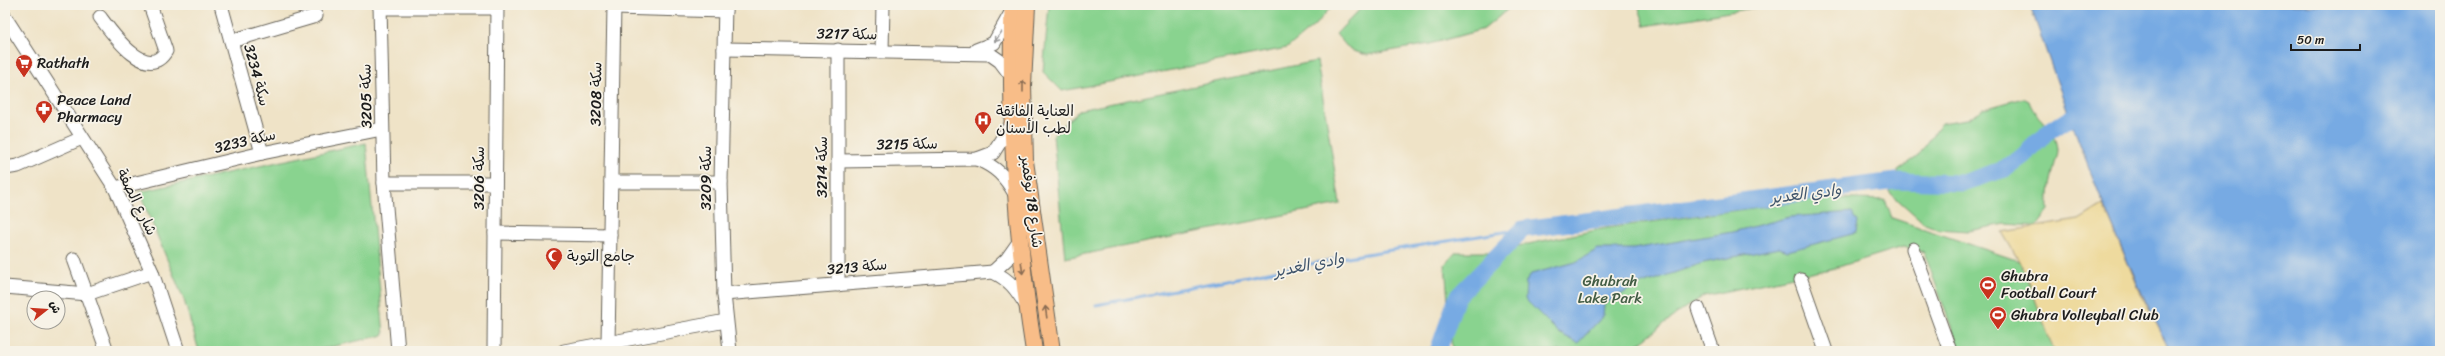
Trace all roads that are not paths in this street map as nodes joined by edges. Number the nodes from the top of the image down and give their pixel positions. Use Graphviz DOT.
graph roads {
  1 [pos="150,5"];
  2 [pos="221,5"];
  3 [pos="883,5"];
  4 [pos="497,6"];
  5 [pos="614,6"];
  6 [pos="1018,6"];
  7 [pos="380,7"];
  8 [pos="725,8"];
  9 [pos="316,16"];
  10 [pos="5,17"];
  11 [pos="100,17"];
  12 [pos="231,40"];
  13 [pos="724,49"];
  14 [pos="838,50"];
  15 [pos="882,51"];
  16 [pos="970,52"];
  17 [pos="1012,77"];
  18 [pos="1012,123"];
  19 [pos="382,129"];
  20 [pos="82,138"];
  21 [pos="262,153"];
  22 [pos="977,159"];
  23 [pos="838,160"];
  24 [pos="5,168"];
  25 [pos="611,182"];
  26 [pos="721,182"];
  27 [pos="384,183"];
  28 [pos="495,184"];
  29 [pos="115,188"];
  30 [pos="1015,194"];
  31 [pos="495,233"];
  32 [pos="610,235"];
  33 [pos="1019,242"];
  34 [pos="1912,249"];
  35 [pos="74,259"];
  36 [pos="152,272"];
  37 [pos="992,272"];
  38 [pos="1801,280"];
  39 [pos="838,285"];
  40 [pos="5,287"];
  41 [pos="87,294"];
  42 [pos="724,294"];
  43 [pos="1027,306"];
  44 [pos="1698,308"];
  45 [pos="726,321"];
  46 [pos="608,343"];
  47 [pos="107,351"];
  48 [pos="178,351"];
  49 [pos="398,351"];
  50 [pos="494,351"];
  51 [pos="564,351"];
  52 [pos="730,351"];
  53 [pos="1034,351"];
  54 [pos="1052,351"];
  55 [pos="1713,351"];
  56 [pos="1826,351"];
  57 [pos="1950,351"];
  1 -- 11 [label="street"];
  2 -- 12 [label="street, سكة 3234"];
  3 -- 15 [label="street"];
  4 -- 7 [label="street, سكة 3205"];
  4 -- 28 [label="street, سكة 3206"];
  5 -- 8 [label="street, سكة 3208"];
  5 -- 25 [label="street, سكة 3208"];
  6 -- 16 [label="street, سكة 3217, one-way"];
  6 -- 17 [label="main road, شارع 18 نوفمبر"];
  54 -- 6 [label="main road, شارع 18 نوفمبر, one-way"];
  7 -- 19 [label="street, سكة 3205"];
  8 -- 13 [label="street, سكة 3209"];
  9 -- 12 [label="street"];
  10 -- 20 [label="street, شارع الصفة"];
  12 -- 21 [label="street, سكة 3234"];
  13 -- 14 [label="street, سكة 3217"];
  13 -- 26 [label="street, سكة 3209"];
  14 -- 15 [label="street, سكة 3217"];
  14 -- 23 [label="street, سكة 3214"];
  15 -- 16 [label="street, سكة 3217"];
  16 -- 17 [label="street, سكة 3217"];
  17 -- 18 [label="main road, شارع 18 نوفمبر"];
  18 -- 22 [label="street, سكة 3215"];
  18 -- 30 [label="main road, شارع 18 نوفمبر"];
  19 -- 21 [label="street, سكة 3233"];
  19 -- 27 [label="street, سكة 3205"];
  20 -- 24 [label="street"];
  20 -- 29 [label="street, شارع الصفة"];
  21 -- 29 [label="street, سكة 3233"];
  22 -- 23 [label="street, سكة 3215"];
  22 -- 30 [label="street, سكة 3215"];
  23 -- 39 [label="street, سكة 3214"];
  25 -- 26 [label="street"];
  25 -- 32 [label="street, سكة 3208"];
  26 -- 42 [label="street, سكة 3209"];
  27 -- 28 [label="street"];
  27 -- 49 [label="street, سكة 3205"];
  28 -- 31 [label="street, سكة 3206"];
  29 -- 36 [label="street, شارع الصفة"];
  30 -- 33 [label="main road, شارع 18 نوفمبر"];
  31 -- 32 [label="street"];
  31 -- 50 [label="street, سكة 3206"];
  32 -- 46 [label="street, سكة 3208"];
  33 -- 37 [label="street"];
  33 -- 43 [label="main road, شارع 18 نوفمبر, one-way"];
  34 -- 57 [label="street"];
  35 -- 41 [label="street"];
  36 -- 41 [label="street"];
  36 -- 48 [label="street, شارع الصفة"];
  37 -- 39 [label="street, سكة 3213"];
  37 -- 43 [label="street"];
  38 -- 56 [label="street"];
  39 -- 42 [label="street, سكة 3213"];
  40 -- 41 [label="street"];
  41 -- 47 [label="street"];
  42 -- 45 [label="street, سكة 3209"];
  43 -- 53 [label="main road, شارع 18 نوفمبر"];
  44 -- 55 [label="street"];
  45 -- 46 [label="street"];
  45 -- 52 [label="street, سكة 3209"];
  46 -- 51 [label="street"];
}
